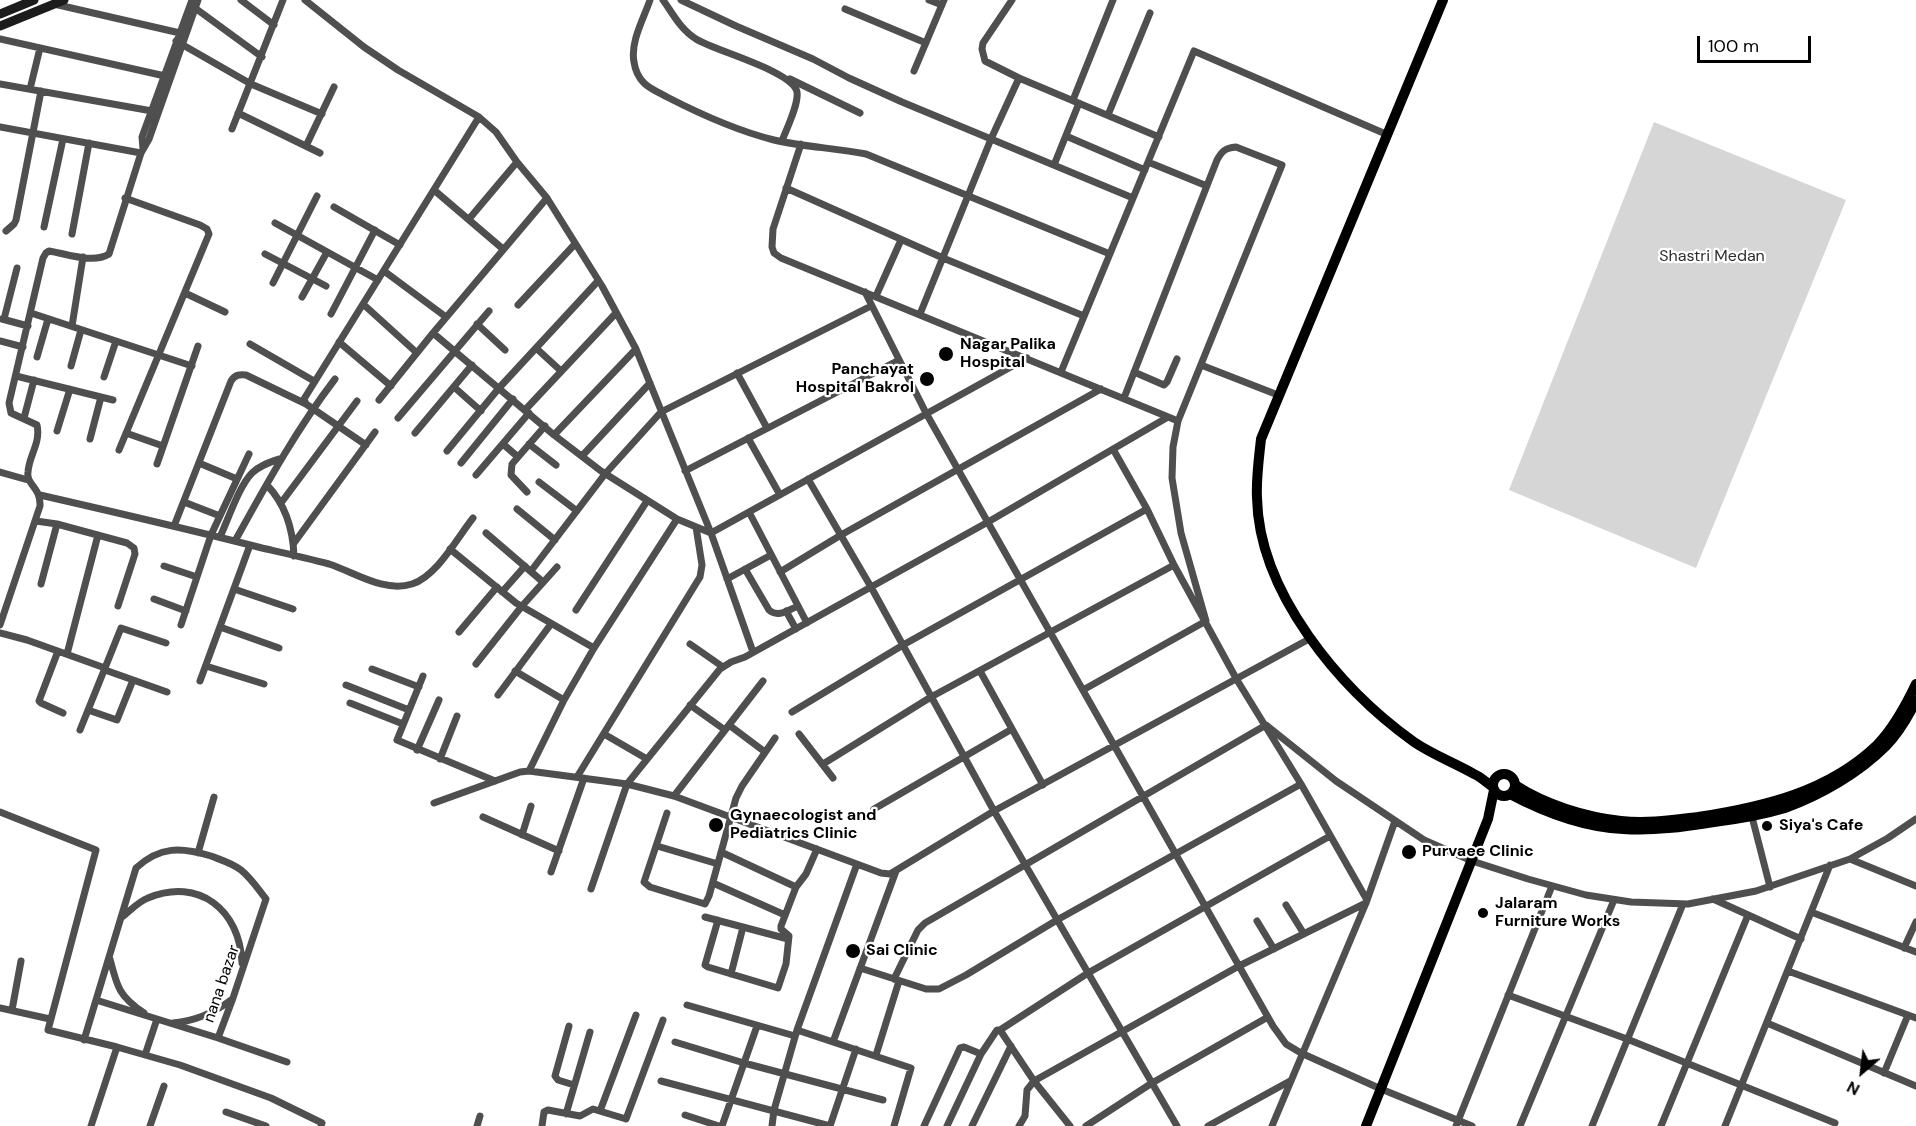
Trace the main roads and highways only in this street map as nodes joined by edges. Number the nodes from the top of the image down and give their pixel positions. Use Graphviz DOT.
graph roads {
  1 [pos="34,0"];
  2 [pos="1443,0"];
  3 [pos="59,2"];
  4 [pos="0,14"];
  5 [pos="0,26"];
  6 [pos="1916,684"];
  7 [pos="1916,701"];
  8 [pos="1474,774"];
  9 [pos="1498,776"];
  10 [pos="1493,788"];
  11 [pos="1510,792"];
  12 [pos="1751,812"];
  13 [pos="1488,819"];
  14 [pos="1366,1126"];
  1 -- 4 [label="main road"];
  2 -- 8 [label="main road"];
  3 -- 5 [label="main road"];
  6 -- 12 [label="main road"];
  7 -- 12 [label="main road"];
  8 -- 9 [label="main road"];
  8 -- 10 [label="main road"];
  9 -- 10 [label="main road"];
  9 -- 11 [label="main road"];
  10 -- 11 [label="main road"];
  10 -- 13 [label="main road"];
  11 -- 12 [label="main road"];
  11 -- 13 [label="main road"];
  13 -- 14 [label="main road"];
}
